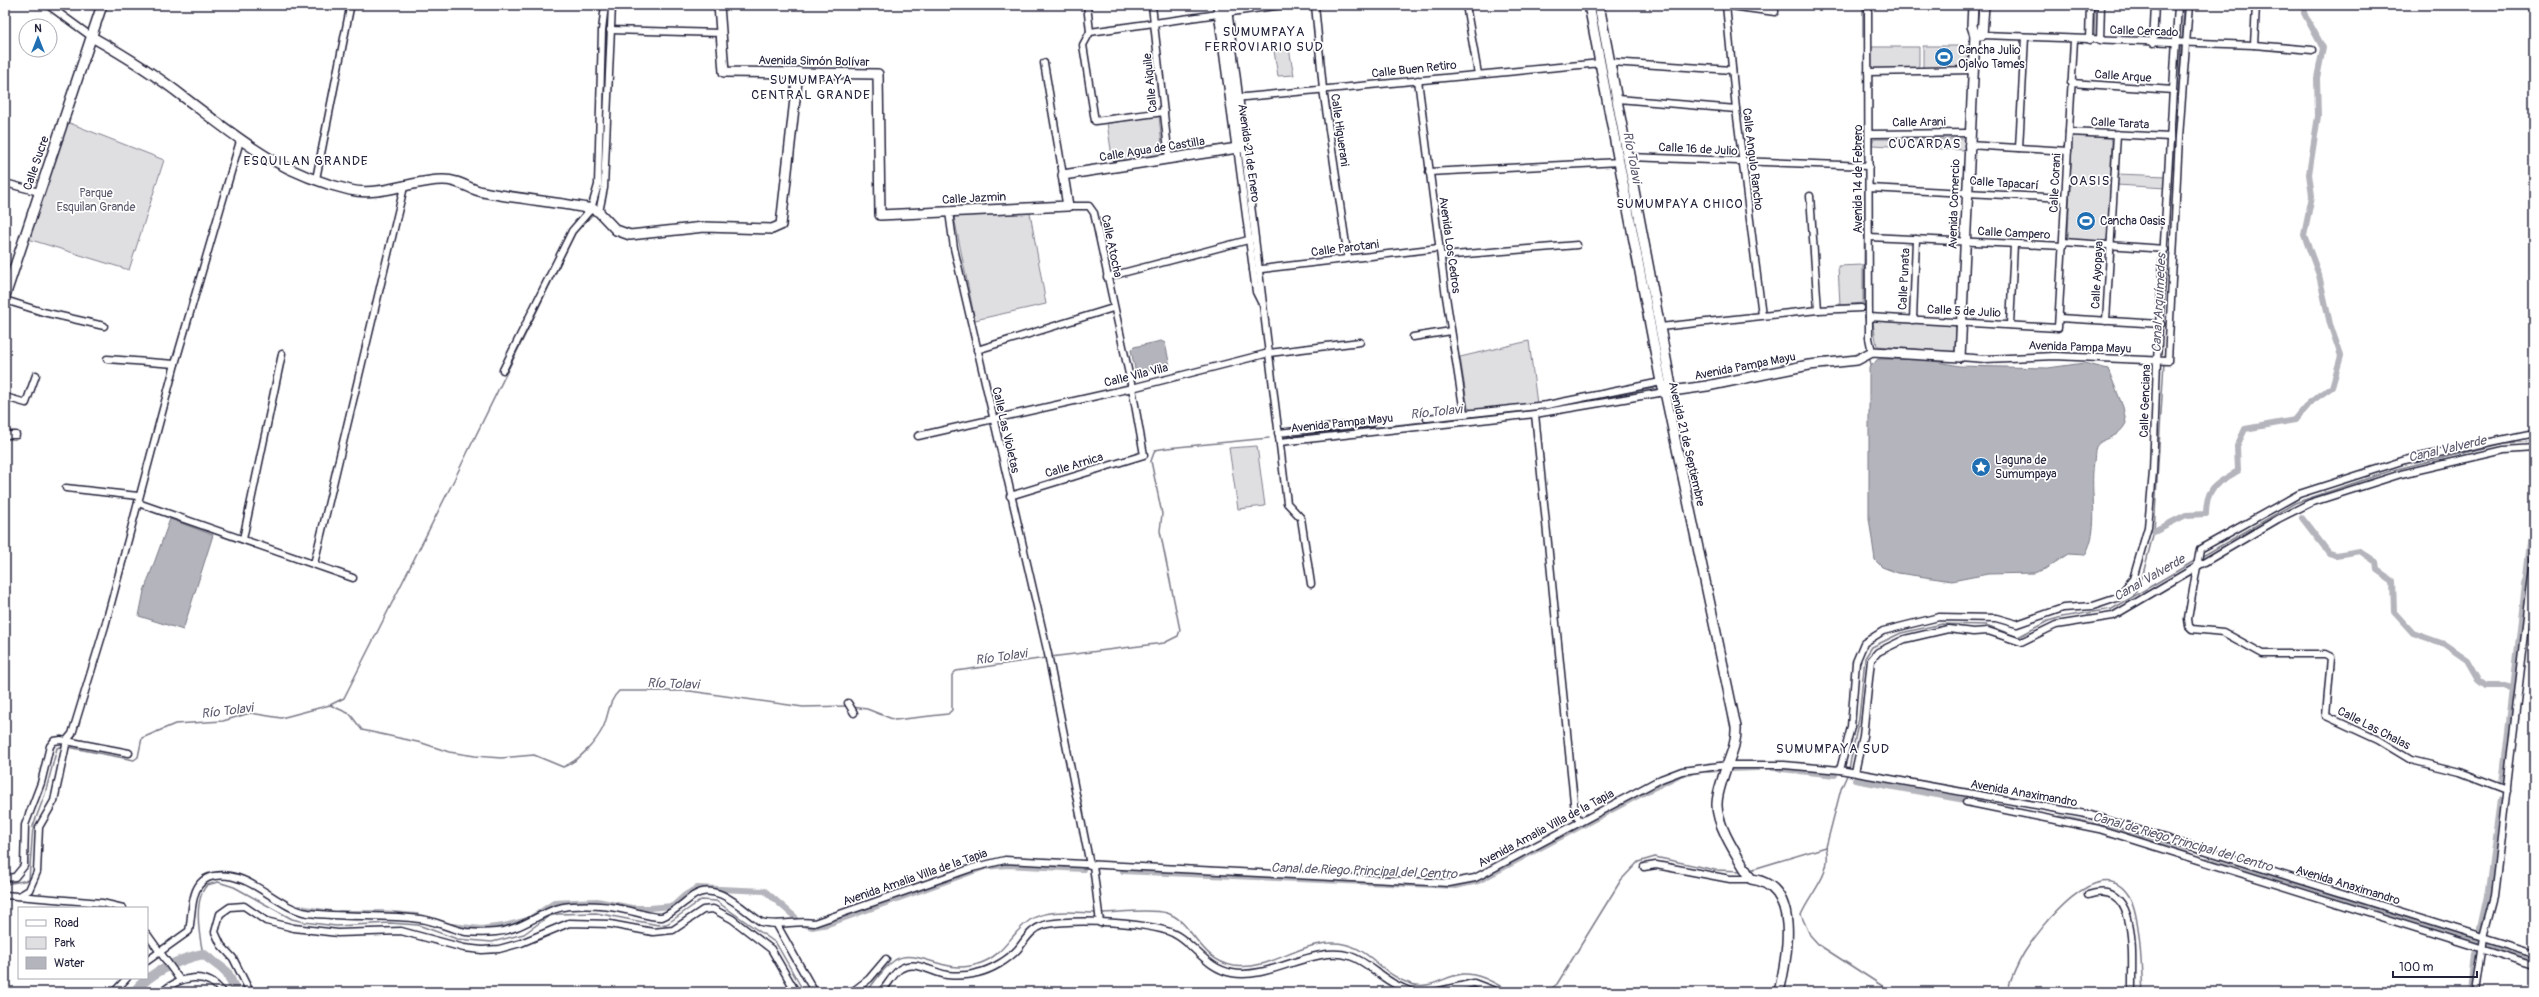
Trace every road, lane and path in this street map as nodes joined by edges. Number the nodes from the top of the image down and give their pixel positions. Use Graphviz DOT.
graph roads {
  1 [pos="48,5"];
  2 [pos="102,5"];
  3 [pos="605,5"];
  4 [pos="612,5"];
  5 [pos="719,5"];
  6 [pos="1087,5"];
  7 [pos="1152,5"];
  8 [pos="1218,5"];
  9 [pos="1282,5"];
  10 [pos="1315,5"];
  11 [pos="1466,5"];
  12 [pos="1590,5"];
  13 [pos="1599,5"];
  14 [pos="1723,5"];
  15 [pos="1775,5"];
  16 [pos="1868,5"];
  17 [pos="1973,5"];
  18 [pos="1984,5"];
  19 [pos="2090,5"];
  20 [pos="2101,5"];
  21 [pos="2155,5"];
  22 [pos="2178,5"];
  23 [pos="2189,5"];
  24 [pos="2256,5"];
  25 [pos="1726,6"];
  26 [pos="350,8"];
  27 [pos="1224,11"];
  28 [pos="1154,24"];
  29 [pos="610,30"];
  30 [pos="1090,32"];
  31 [pos="721,33"];
  32 [pos="1979,35"];
  33 [pos="92,37"];
  34 [pos="2025,37"];
  35 [pos="2074,40"];
  36 [pos="2089,40"];
  37 [pos="2100,41"];
  38 [pos="2153,43"];
  39 [pos="2181,44"];
  40 [pos="2254,45"];
  41 [pos="2312,50"];
  42 [pos="1611,62"];
  43 [pos="1044,63"];
  44 [pos="1601,63"];
  45 [pos="1732,70"];
  46 [pos="1973,70"];
  47 [pos="798,72"];
  48 [pos="1868,72"];
  49 [pos="1478,74"];
  50 [pos="1418,80"];
  51 [pos="2071,83"];
  52 [pos="1323,89"];
  53 [pos="2173,90"];
  54 [pos="1233,98"];
  55 [pos="1618,99"];
  56 [pos="1736,109"];
  57 [pos="1164,112"];
  58 [pos="2069,132"];
  59 [pos="1969,133"];
  60 [pos="1869,134"];
  61 [pos="2116,134"];
  62 [pos="2170,138"];
  63 [pos="240,141"];
  64 [pos="1968,145"];
  65 [pos="1241,147"];
  66 [pos="2018,148"];
  67 [pos="2068,151"];
  68 [pos="1629,156"];
  69 [pos="1169,159"];
  70 [pos="1620,162"];
  71 [pos="1742,162"];
  72 [pos="1866,166"];
  73 [pos="1429,172"];
  74 [pos="1063,175"];
  75 [pos="316,179"];
  76 [pos="5,183"];
  77 [pos="404,186"];
  78 [pos="1869,188"];
  79 [pos="39,192"];
  80 [pos="1967,192"];
  81 [pos="1810,196"];
  82 [pos="2065,198"];
  83 [pos="1068,206"];
  84 [pos="595,211"];
  85 [pos="949,212"];
  86 [pos="880,215"];
  87 [pos="1869,237"];
  88 [pos="1256,238"];
  89 [pos="1916,239"];
  90 [pos="1249,240"];
  91 [pos="1965,242"];
  92 [pos="2014,244"];
  93 [pos="2063,244"];
  94 [pos="1577,245"];
  95 [pos="2110,245"];
  96 [pos="1439,248"];
  97 [pos="2165,249"];
  98 [pos="1441,256"];
  99 [pos="1348,258"];
  100 [pos="1260,269"];
  101 [pos="1253,270"];
  102 [pos="1107,277"];
  103 [pos="5,296"];
  104 [pos="5,300"];
  105 [pos="1261,302"];
  106 [pos="1113,308"];
  107 [pos="1862,308"];
  108 [pos="1818,310"];
  109 [pos="1762,315"];
  110 [pos="1869,317"];
  111 [pos="2059,318"];
  112 [pos="1913,320"];
  113 [pos="2106,321"];
  114 [pos="1961,322"];
  115 [pos="2161,324"];
  116 [pos="2010,325"];
  117 [pos="104,326"];
  118 [pos="1660,327"];
  119 [pos="2058,328"];
  120 [pos="1451,331"];
  121 [pos="1413,337"];
  122 [pos="1360,342"];
  123 [pos="977,350"];
  124 [pos="1872,352"];
  125 [pos="1269,353"];
  126 [pos="282,354"];
  127 [pos="1960,357"];
  128 [pos="108,359"];
  129 [pos="2162,361"];
  130 [pos="175,364"];
  131 [pos="503,370"];
  132 [pos="36,374"];
  133 [pos="1661,382"];
  134 [pos="1132,388"];
  135 [pos="1668,391"];
  136 [pos="5,397"];
  137 [pos="1464,413"];
  138 [pos="1535,414"];
  139 [pos="1427,418"];
  140 [pos="993,419"];
  141 [pos="1372,423"];
  142 [pos="1278,433"];
  143 [pos="2534,433"];
  144 [pos="5,435"];
  145 [pos="16,435"];
  146 [pos="918,436"];
  147 [pos="1280,442"];
  148 [pos="2534,448"];
  149 [pos="1144,455"];
  150 [pos="66,488"];
  151 [pos="138,496"];
  152 [pos="1010,496"];
  153 [pos="138,503"];
  154 [pos="243,539"];
  155 [pos="2534,558"];
  156 [pos="2198,562"];
  157 [pos="314,564"];
  158 [pos="354,578"];
  159 [pos="1311,584"];
  160 [pos="848,703"];
  161 [pos="853,712"];
  162 [pos="66,746"];
  163 [pos="129,753"];
  164 [pos="1727,765"];
  165 [pos="1841,770"];
  166 [pos="1852,772"];
  167 [pos="2507,790"];
  168 [pos="1966,802"];
  169 [pos="1580,822"];
  170 [pos="1092,865"];
  171 [pos="1644,867"];
  172 [pos="1749,874"];
  173 [pos="5,878"];
  174 [pos="5,895"];
  175 [pos="2088,895"];
  176 [pos="19,896"];
  177 [pos="119,907"];
  178 [pos="1099,921"];
  179 [pos="777,925"];
  180 [pos="148,935"];
  181 [pos="2483,937"];
  182 [pos="2482,948"];
  183 [pos="2534,953"];
  184 [pos="161,954"];
  185 [pos="886,959"];
  186 [pos="148,960"];
  187 [pos="2534,965"];
  188 [pos="179,978"];
  189 [pos="126,979"];
  190 [pos="1495,991"];
  191 [pos="114,992"];
  192 [pos="162,992"];
  193 [pos="222,992"];
  194 [pos="250,992"];
  195 [pos="796,992"];
  196 [pos="818,992"];
  197 [pos="852,992"];
  198 [pos="881,992"];
  199 [pos="1412,992"];
  200 [pos="1435,992"];
  201 [pos="1780,992"];
  202 [pos="2132,992"];
  203 [pos="2475,992"];
  1 -- 33 [label="street"];
  2 -- 33 [label="street, Calle Sucre"];
  3 -- 84 [label="street"];
  4 -- 29 [label="street"];
  5 -- 31 [label="street, Avenida Simón Bolívar"];
  6 -- 30 [label="street"];
  7 -- 28 [label="street, Calle Aiquile"];
  8 -- 27 [label="street, Avenida 21 de Enero"];
  9 -- 27 [label="street"];
  10 -- 52 [label="street, Calle Higuerani"];
  11 -- 49 [label="street"];
  12 -- 44 [label="street, Avenida 21 de Septiembre"];
  13 -- 42 [label="street, Avenida 21 de Septiembre"];
  14 -- 25 [label="street"];
  15 -- 25 [label="street"];
  16 -- 48 [label="street, Avenida 14 de Febrero"];
  17 -- 32 [label="street, Avenida Comercio"];
  18 -- 32 [label="street, Avenida Comercio"];
  19 -- 36 [label="street"];
  20 -- 37 [label="street"];
  21 -- 38 [label="street"];
  22 -- 39 [label="street, Calle Genciana"];
  23 -- 39 [label="street, Calle Genciana"];
  24 -- 40 [label="street"];
  25 -- 45 [label="street, Calle Angulo Rancho"];
  26 -- 75 [label="street"];
  27 -- 28 [label="street"];
  27 -- 54 [label="street, Avenida 21 de Enero"];
  28 -- 30 [label="street"];
  28 -- 57 [label="street, Calle Aiquile"];
  29 -- 31 [label="street"];
  29 -- 84 [label="street"];
  30 -- 57 [label="street"];
  31 -- 47 [label="street, Avenida Simón Bolívar"];
  32 -- 34 [label="street, Calle Cercado"];
  32 -- 46 [label="street, Avenida Comercio"];
  33 -- 63 [label="street"];
  33 -- 79 [label="street, Calle Sucre"];
  34 -- 35 [label="street, Calle Cercado"];
  34 -- 66 [label="street"];
  35 -- 36 [label="street, Calle Cercado"];
  35 -- 51 [label="street, Calle Corani"];
  36 -- 37 [label="street, Calle Cercado"];
  37 -- 38 [label="street, Calle Cercado"];
  38 -- 39 [label="street, Calle Cercado"];
  39 -- 40 [label="street, Calle Cercado"];
  39 -- 53 [label="street, Calle Genciana"];
  39 -- 129 [label="street, Calle Genciana"];
  40 -- 41 [label="street, Calle Cercado"];
  42 -- 45 [label="street"];
  42 -- 55 [label="street, Avenida 21 de Septiembre"];
  43 -- 74 [label="street"];
  44 -- 49 [label="street, Calle Buen Retiro"];
  44 -- 70 [label="street, Avenida 21 de Septiembre"];
  45 -- 56 [label="street, Calle Angulo Rancho"];
  46 -- 48 [label="street"];
  46 -- 59 [label="street, Avenida Comercio"];
  47 -- 84 [label="street"];
  47 -- 86 [label="street, Avenida Simón Bolívar"];
  48 -- 60 [label="street, Avenida 14 de Febrero"];
  49 -- 50 [label="street, Calle Buen Retiro"];
  50 -- 52 [label="street, Calle Buen Retiro"];
  50 -- 73 [label="street, Avenida Los Cedros"];
  51 -- 53 [label="street, Calle Arque"];
  51 -- 58 [label="street, Calle Corani"];
  52 -- 54 [label="street, Calle Buen Retiro"];
  52 -- 99 [label="street, Calle Higuerani"];
  53 -- 62 [label="street, Calle Genciana"];
  54 -- 65 [label="street, Avenida 21 de Enero"];
  55 -- 56 [label="street"];
  55 -- 68 [label="street, Avenida 21 de Septiembre"];
  56 -- 71 [label="street, Calle Angulo Rancho"];
  57 -- 69 [label="street, Calle Aiquile"];
  58 -- 61 [label="street, Calle Tarata"];
  58 -- 67 [label="street, Calle Corani"];
  59 -- 60 [label="street, Calle Arani"];
  59 -- 64 [label="street, Avenida Comercio"];
  60 -- 72 [label="street, Avenida 14 de Febrero"];
  61 -- 62 [label="street, Calle Tarata"];
  61 -- 95 [label="street, Calle Ayopaya"];
  62 -- 97 [label="street, Calle Genciana"];
  63 -- 75 [label="street"];
  63 -- 130 [label="street"];
  64 -- 66 [label="street"];
  64 -- 80 [label="street, Avenida Comercio"];
  65 -- 69 [label="street, Calle Agua de Castilla"];
  65 -- 88 [label="street, Avenida 21 de Enero"];
  65 -- 90 [label="street, Avenida 21 de Enero"];
  66 -- 67 [label="street"];
  67 -- 82 [label="street, Calle Corani"];
  68 -- 71 [label="street, Calle 16 de Julio"];
  68 -- 118 [label="street, Avenida 21 de Septiembre"];
  69 -- 74 [label="street, Calle Agua de Castilla"];
  70 -- 73 [label="street"];
  70 -- 133 [label="street, Avenida 21 de Septiembre"];
  71 -- 72 [label="street, Calle 16 de Julio"];
  71 -- 109 [label="street, Calle Angulo Rancho"];
  72 -- 78 [label="street, Avenida 14 de Febrero"];
  73 -- 96 [label="street, Avenida Los Cedros"];
  74 -- 83 [label="street"];
  75 -- 77 [label="street"];
  76 -- 79 [label="street"];
  77 -- 84 [label="street"];
  77 -- 157 [label="street"];
  78 -- 80 [label="street, Calle Tapacarí"];
  78 -- 87 [label="street, Avenida 14 de Febrero"];
  79 -- 103 [label="street, Calle Sucre"];
  80 -- 82 [label="street, Calle Tapacarí"];
  80 -- 91 [label="street, Avenida Comercio"];
  81 -- 108 [label="street"];
  82 -- 93 [label="street, Calle Corani"];
  83 -- 85 [label="street, Calle Jazmin"];
  83 -- 102 [label="street, Calle Atocha"];
  84 -- 131 [label="street"];
  85 -- 86 [label="street, Calle Jazmin"];
  85 -- 123 [label="street, Calle Las Violetas"];
  87 -- 89 [label="street, Calle Campero"];
  87 -- 110 [label="street, Avenida 14 de Febrero"];
  88 -- 90 [label="street"];
  88 -- 100 [label="street, Avenida 21 de Enero"];
  89 -- 91 [label="street, Calle Campero"];
  89 -- 112 [label="street, Calle Punata"];
  90 -- 101 [label="street, Avenida 21 de Enero"];
  90 -- 102 [label="street"];
  91 -- 92 [label="street, Calle Campero"];
  91 -- 114 [label="street, Avenida Comercio"];
  92 -- 93 [label="street, Calle Campero"];
  92 -- 116 [label="street"];
  93 -- 95 [label="street, Calle Campero"];
  93 -- 111 [label="street, Calle Corani"];
  94 -- 98 [label="street"];
  95 -- 97 [label="street, Calle Campero"];
  95 -- 113 [label="street, Calle Ayopaya"];
  96 -- 98 [label="street, Avenida Los Cedros"];
  96 -- 99 [label="street, Calle Parotani"];
  97 -- 115 [label="street, Calle Genciana"];
  98 -- 120 [label="street, Avenida Los Cedros"];
  99 -- 100 [label="street, Calle Parotani"];
  100 -- 101 [label="street, Calle Parotani"];
  100 -- 105 [label="street, Avenida 21 de Enero"];
  101 -- 105 [label="street, Avenida 21 de Enero"];
  102 -- 106 [label="street, Calle Atocha"];
  104 -- 117 [label="street"];
  105 -- 125 [label="street, Avenida 21 de Enero"];
  106 -- 123 [label="street"];
  106 -- 134 [label="street, Calle Atocha"];
  107 -- 108 [label="street"];
  108 -- 109 [label="street"];
  109 -- 118 [label="street"];
  110 -- 112 [label="street, Calle 5 de Julio"];
  110 -- 124 [label="street, Avenida 14 de Febrero"];
  111 -- 113 [label="street"];
  111 -- 119 [label="street, Calle Corani"];
  112 -- 114 [label="street, Calle 5 de Julio"];
  113 -- 115 [label="street"];
  114 -- 116 [label="street, Calle 5 de Julio"];
  114 -- 127 [label="street, Avenida Comercio"];
  115 -- 129 [label="street, Calle Genciana"];
  116 -- 119 [label="street, Calle 5 de Julio"];
  118 -- 135 [label="street, Avenida 21 de Septiembre"];
  120 -- 121 [label="street"];
  120 -- 137 [label="street, Avenida Los Cedros"];
  122 -- 125 [label="street, Calle Vila Vila"];
  123 -- 140 [label="street, Calle Las Violetas"];
  124 -- 127 [label="street, Avenida Pampa Mayu"];
  124 -- 135 [label="street, Avenida Pampa Mayu"];
  125 -- 134 [label="street, Calle Vila Vila"];
  125 -- 142 [label="street, Avenida 21 de Enero"];
  126 -- 154 [label="street"];
  127 -- 129 [label="street, Avenida Pampa Mayu"];
  128 -- 130 [label="street"];
  129 -- 165 [label="street, Calle Genciana"];
  130 -- 151 [label="street"];
  132 -- 136 [label="street"];
  133 -- 135 [label="street, Avenida 21 de Septiembre"];
  133 -- 137 [label="street"];
  134 -- 140 [label="street, Calle Vila Vila"];
  134 -- 149 [label="street, Calle Atocha"];
  135 -- 138 [label="street, Avenida Pampa Mayu"];
  135 -- 164 [label="street, Avenida 21 de Septiembre"];
  137 -- 139 [label="street"];
  138 -- 147 [label="street, Avenida Pampa Mayu"];
  138 -- 169 [label="street"];
  140 -- 146 [label="street, Calle Vila Vila"];
  140 -- 152 [label="street, Calle Las Violetas"];
  141 -- 142 [label="street, Avenida Pampa Mayu"];
  142 -- 147 [label="street, Avenida 21 de Enero"];
  143 -- 156 [label="street"];
  144 -- 145 [label="street"];
  147 -- 159 [label="street, Avenida 21 de Enero"];
  148 -- 156 [label="street"];
  149 -- 152 [label="street, Calle Arnica"];
  150 -- 151 [label="street"];
  151 -- 153 [label="street"];
  152 -- 170 [label="street, Calle Las Violetas"];
  153 -- 154 [label="street"];
  153 -- 162 [label="street"];
  154 -- 157 [label="street"];
  155 -- 167 [label="street"];
  156 -- 166 [label="street"];
  156 -- 167 [label="street, Calle Las Chalas"];
  157 -- 158 [label="street"];
  160 -- 161 [label="street"];
  162 -- 163 [label="street"];
  162 -- 173 [label="street"];
  162 -- 176 [label="street"];
  164 -- 165 [label="street, Avenida Amalia Villa de la Tapia"];
  164 -- 169 [label="street, Avenida Amalia Villa de la Tapia"];
  164 -- 172 [label="street, Avenida 21 de Septiembre"];
  165 -- 166 [label="street, Avenida Amalia Villa de la Tapia"];
  166 -- 181 [label="street, Avenida Anaximandro"];
  167 -- 181 [label="street"];
  168 -- 182 [label="street, Avenida Anaximandro"];
  169 -- 170 [label="street, Avenida Amalia Villa de la Tapia"];
  170 -- 178 [label="street, Calle Las Violetas"];
  170 -- 179 [label="street, Avenida Amalia Villa de la Tapia"];
  171 -- 172 [label="street"];
  172 -- 201 [label="street"];
  174 -- 176 [label="street"];
  175 -- 202 [label="street"];
  176 -- 177 [label="street"];
  178 -- 198 [label="street"];
  178 -- 199 [label="street"];
  179 -- 184 [label="street, Avenida Amalia Villa de la Tapia"];
  179 -- 196 [label="street"];
  180 -- 184 [label="street"];
  181 -- 182 [label="street"];
  181 -- 183 [label="street, Avenida Anaximandro"];
  182 -- 187 [label="street, Avenida Anaximandro"];
  182 -- 203 [label="street"];
  184 -- 186 [label="street, Avenida Amalia Villa de la Tapia"];
  184 -- 188 [label="street"];
  185 -- 197 [label="street"];
  188 -- 192 [label="street"];
  188 -- 193 [label="street"];
  189 -- 191 [label="street"];
  190 -- 200 [label="street"];
  194 -- 195 [label="street"];
}
